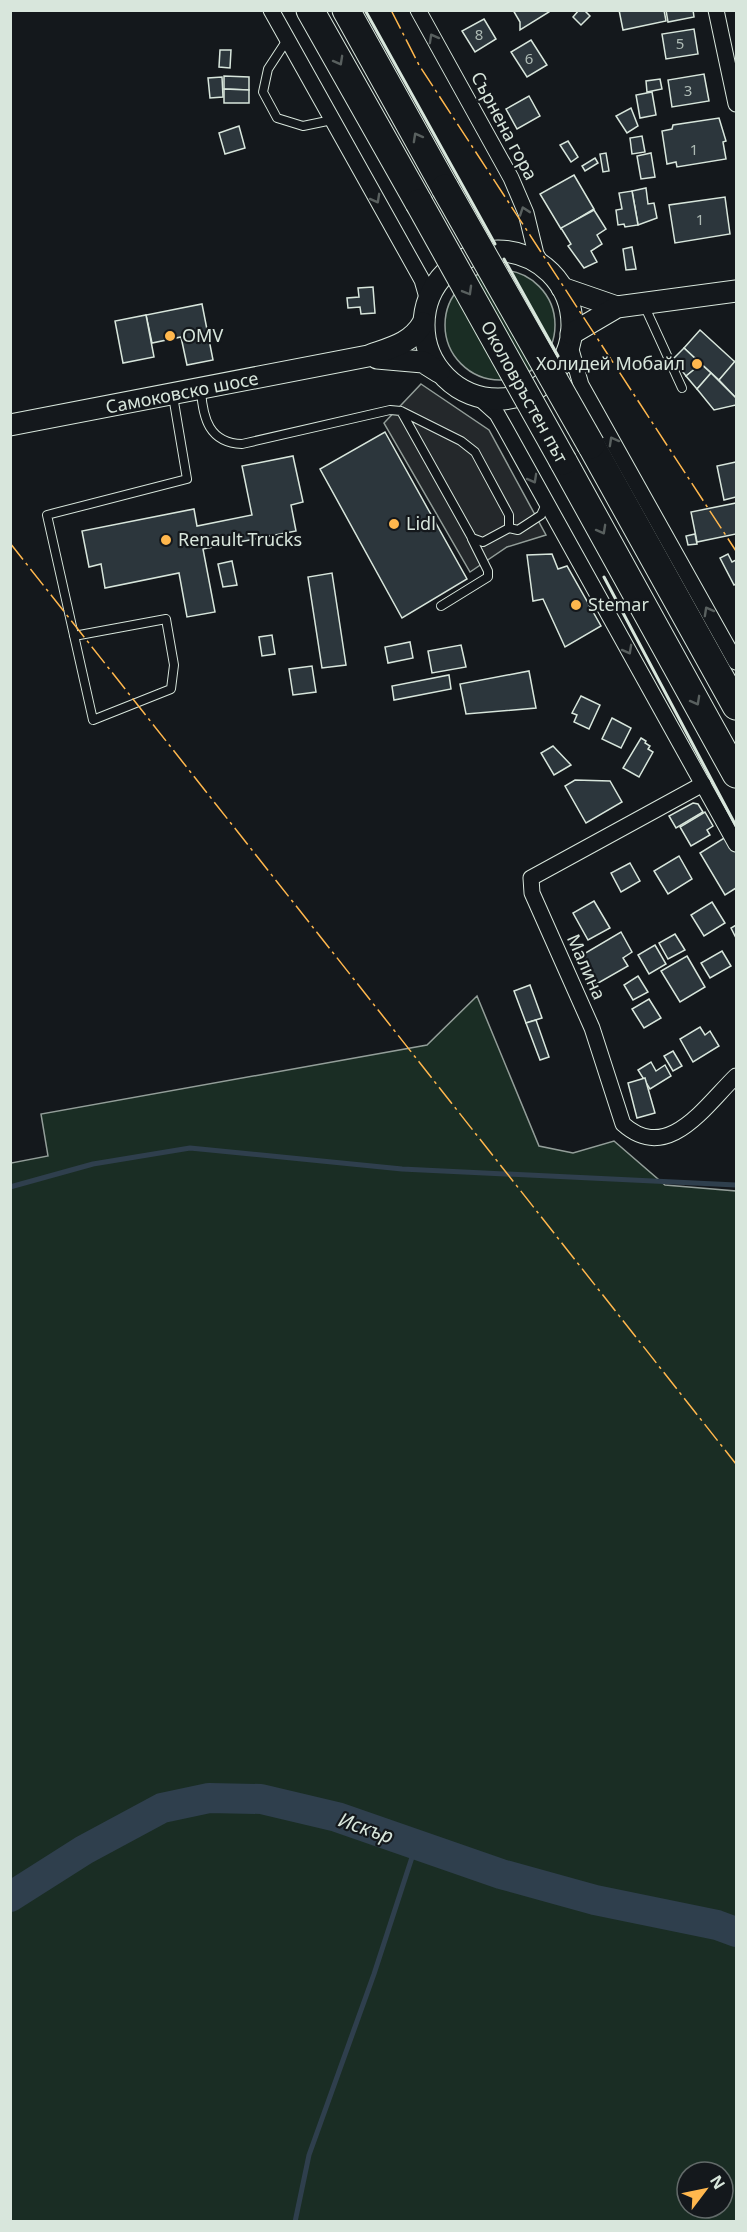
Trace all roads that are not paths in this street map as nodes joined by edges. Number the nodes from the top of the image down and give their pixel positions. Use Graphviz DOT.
graph roads {
  1 [pos="271,10"];
  2 [pos="310,10"];
  3 [pos="346,10"];
  4 [pos="418,10"];
  5 [pos="716,10"];
  6 [pos="287,40"];
  7 [pos="736,104"];
  8 [pos="332,120"];
  9 [pos="543,266"];
  10 [pos="562,288"];
  11 [pos="736,291"];
  12 [pos="428,301"];
  13 [pos="643,304"];
  14 [pos="617,307"];
  15 [pos="423,323"];
  16 [pos="570,340"];
  17 [pos="353,359"];
  18 [pos="439,372"];
  19 [pos="682,388"];
  20 [pos="201,389"];
  21 [pos="172,395"];
  22 [pos="478,397"];
  23 [pos="401,411"];
  24 [pos="10,425"];
  25 [pos="546,503"];
  26 [pos="508,528"];
  27 [pos="472,538"];
  28 [pos="441,606"];
  29 [pos="74,636"];
  30 [pos="736,662"];
  31 [pos="736,706"];
  32 [pos="736,774"];
  33 [pos="703,784"];
  34 [pos="736,844"];
  35 [pos="736,1076"];
  1 -- 6 [label="street"];
  2 -- 32 [label="highway, Околовръстен път, one-way, bridge"];
  31 -- 3 [label="highway, Околовръстен път, one-way, bridge"];
  9 -- 4 [label="street, Сърнена гора, one-way"];
  5 -- 7 [label="street"];
  6 -- 8 [label="street"];
  6 -- 8 [label="lane"];
  8 -- 12 [label="street, one-way"];
  9 -- 10 [label="main road"];
  9 -- 12 [label="main road"];
  10 -- 14 [label="main road"];
  10 -- 16 [label="main road"];
  11 -- 13 [label="main road"];
  12 -- 15 [label="main road"];
  13 -- 14 [label="main road"];
  13 -- 19 [label="lane"];
  14 -- 16 [label="main road"];
  15 -- 17 [label="main road"];
  15 -- 18 [label="main road"];
  16 -- 22 [label="main road"];
  30 -- 16 [label="street, one-way"];
  17 -- 18 [label="main road"];
  17 -- 20 [label="main road, Самоковско шосе"];
  18 -- 22 [label="main road"];
  20 -- 21 [label="main road, Самоковско шосе"];
  20 -- 23 [label="lane"];
  21 -- 24 [label="main road, Самоковско шосе"];
  21 -- 29 [label="lane"];
  22 -- 25 [label="street, Околовръстен път, one-way"];
  23 -- 26 [label="lane"];
  23 -- 27 [label="lane"];
  25 -- 26 [label="lane"];
  25 -- 33 [label="street, Околовръстен път, one-way"];
  26 -- 27 [label="lane"];
  27 -- 28 [label="lane"];
  29 -- 29 [label="lane"];
  33 -- 34 [label="street, Околовръстен път"];
  33 -- 35 [label="street, Малина"];
}
